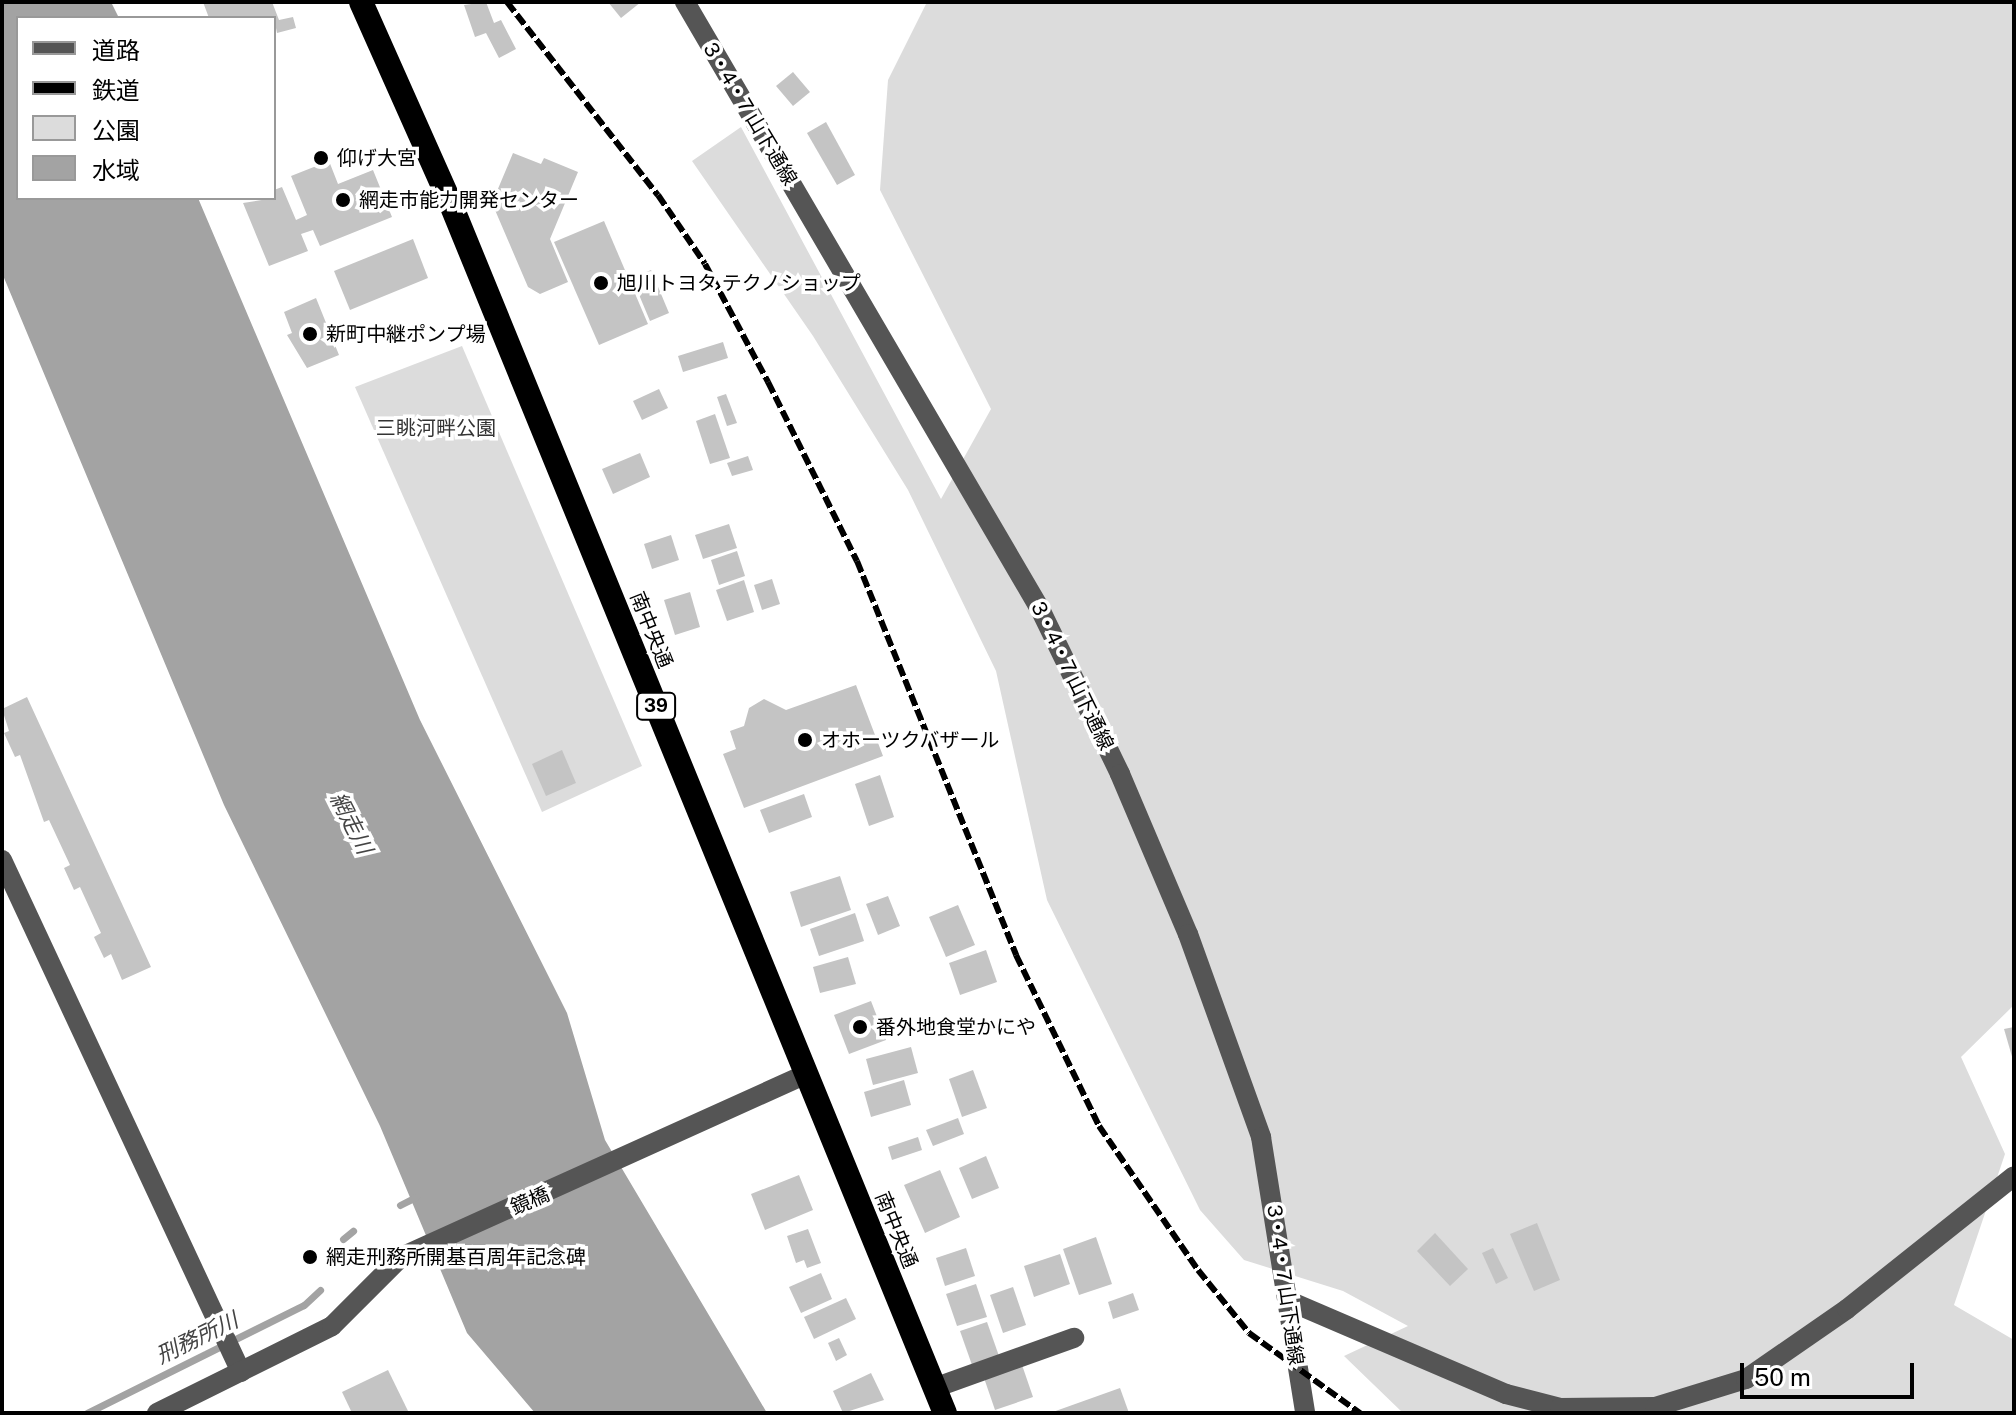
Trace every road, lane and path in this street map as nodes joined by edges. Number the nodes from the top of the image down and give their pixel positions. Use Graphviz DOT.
graph roads {
  1 [pos="361,2"];
  2 [pos="685,2"];
  3 [pos="2,860"];
  4 [pos="807,1074"];
  5 [pos="2014,1176"];
  6 [pos="1289,1301"];
  7 [pos="1074,1338"];
  8 [pos="241,1372"];
  9 [pos="934,1388"];
  10 [pos="157,1413"];
  11 [pos="945,1413"];
  12 [pos="1305,1413"];
  1 -- 4 [label="highway, 南中央通 / 39"];
  2 -- 6 [label="street, 3・4・7 山下通線"];
  3 -- 8 [label="street"];
  4 -- 8 [label="street, 鏡橋"];
  4 -- 9 [label="highway, 南中央通 / 39"];
  5 -- 6 [label="street"];
  6 -- 12 [label="street, 3・4・7 山下通線"];
  7 -- 9 [label="street"];
  8 -- 10 [label="street, 鏡橋"];
  9 -- 11 [label="highway, 南中央通 / 39"];
}
